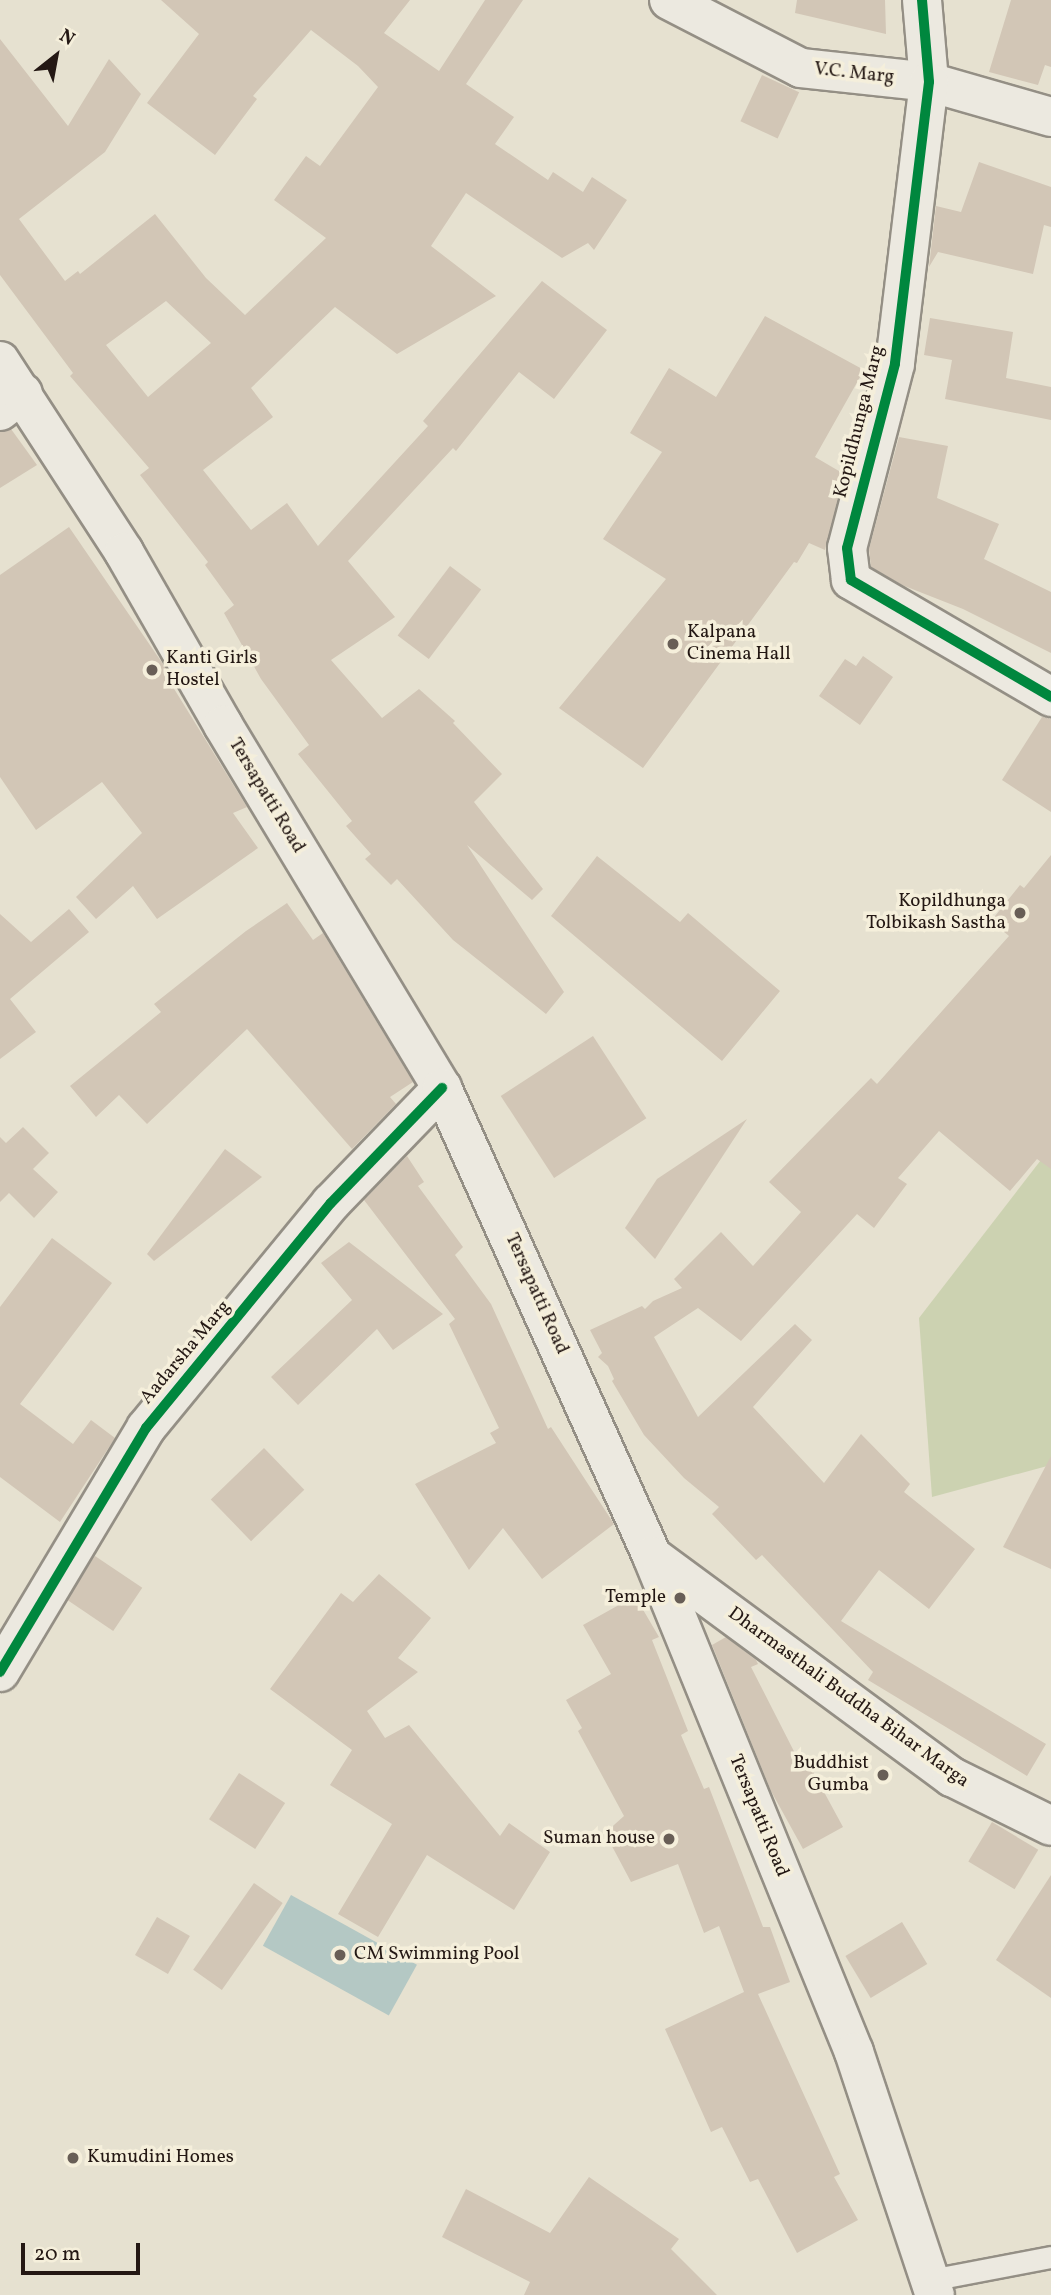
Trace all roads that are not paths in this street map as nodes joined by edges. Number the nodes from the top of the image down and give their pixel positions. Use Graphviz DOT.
graph roads {
  1 [pos="669,0"];
  2 [pos="922,0"];
  3 [pos="929,82"];
  4 [pos="1051,117"];
  5 [pos="0,361"];
  6 [pos="12,402"];
  7 [pos="1051,697"];
  8 [pos="442,1088"];
  9 [pos="652,1556"];
  10 [pos="0,1672"];
  11 [pos="1051,1826"];
  12 [pos="1051,2257"];
  13 [pos="932,2287"];
  1 -- 3 [label="main road, V.C. Marg"];
  2 -- 3 [label="main road, Kopildhunga Marg"];
  3 -- 4 [label="main road, V.C. Marg"];
  3 -- 7 [label="main road, Kopildhunga Marg"];
  5 -- 6 [label="main road, Tersapatti Road"];
  6 -- 8 [label="main road, Tersapatti Road"];
  8 -- 9 [label="main road, Tersapatti Road"];
  8 -- 10 [label="main road, Aadarsha Marg"];
  9 -- 11 [label="main road, Dharmasthali Buddha Bihar Marga"];
  9 -- 13 [label="main road, Tersapatti Road"];
  12 -- 13 [label="lane"];
}
